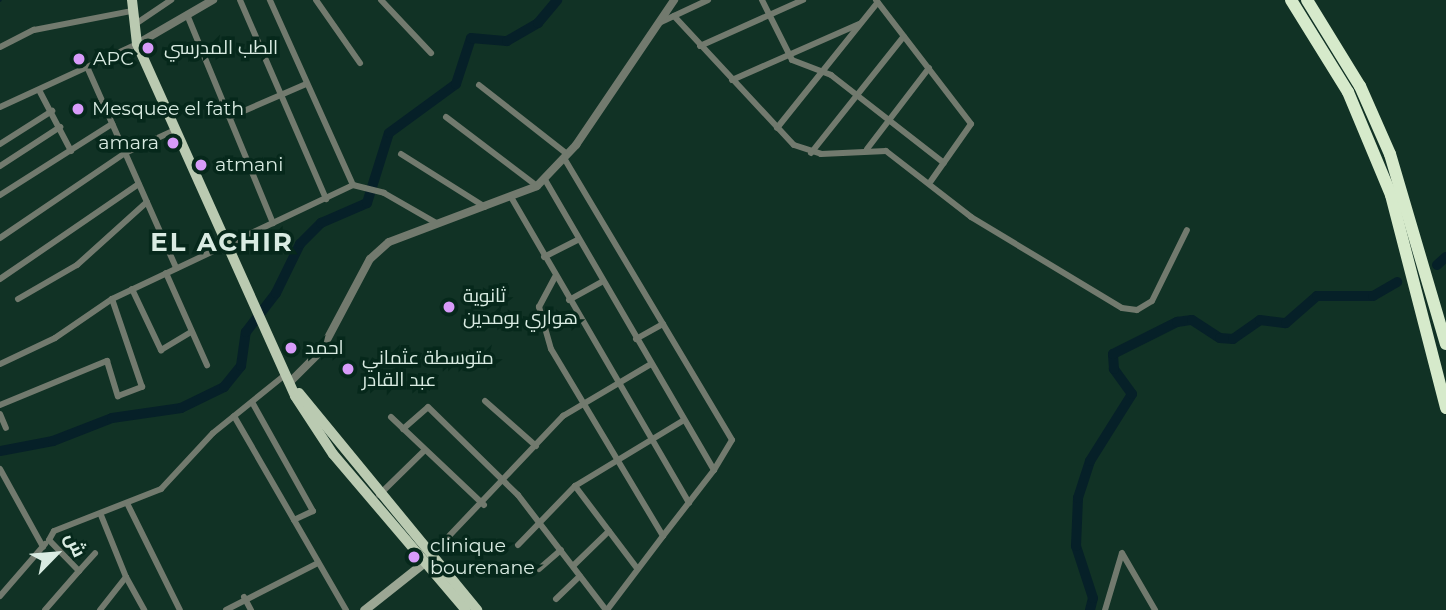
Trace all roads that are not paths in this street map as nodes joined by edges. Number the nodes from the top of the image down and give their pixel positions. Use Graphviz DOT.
graph roads {
  1 [pos="132,0"];
  2 [pos="161,0"];
  3 [pos="171,0"];
  4 [pos="213,0"];
  5 [pos="240,0"];
  6 [pos="270,0"];
  7 [pos="316,0"];
  8 [pos="381,0"];
  9 [pos="674,0"];
  10 [pos="708,0"];
  11 [pos="762,0"];
  12 [pos="803,0"];
  13 [pos="1291,0"];
  14 [pos="1307,0"];
  15 [pos="877,1"];
  16 [pos="157,8"];
  17 [pos="132,11"];
  18 [pos="769,15"];
  19 [pos="674,16"];
  20 [pos="188,18"];
  21 [pos="661,22"];
  22 [pos="861,23"];
  23 [pos="132,26"];
  24 [pos="904,36"];
  25 [pos="137,44"];
  26 [pos="700,46"];
  27 [pos="0,47"];
  28 [pos="431,53"];
  29 [pos="788,55"];
  30 [pos="360,63"];
  31 [pos="929,68"];
  32 [pos="88,69"];
  33 [pos="822,71"];
  34 [pos="732,80"];
  35 [pos="306,84"];
  36 [pos="479,85"];
  37 [pos="39,90"];
  38 [pos="281,94"];
  39 [pos="857,95"];
  40 [pos="0,107"];
  41 [pos="52,111"];
  42 [pos="230,117"];
  43 [pos="446,117"];
  44 [pos="889,120"];
  45 [pos="112,124"];
  46 [pos="60,127"];
  47 [pos="777,128"];
  48 [pos="175,130"];
  49 [pos="0,145"];
  50 [pos="867,149"];
  51 [pos="71,152"];
  52 [pos="125,153"];
  53 [pos="811,153"];
  54 [pos="401,154"];
  55 [pos="566,156"];
  56 [pos="944,163"];
  57 [pos="0,166"];
  58 [pos="544,178"];
  59 [pos="931,181"];
  60 [pos="139,184"];
  61 [pos="353,185"];
  62 [pos="537,186"];
  63 [pos="0,195"];
  64 [pos="511,197"];
  65 [pos="326,199"];
  66 [pos="147,202"];
  67 [pos="487,208"];
  68 [pos="273,223"];
  69 [pos="439,225"];
  70 [pos="1186,230"];
  71 [pos="0,238"];
  72 [pos="577,240"];
  73 [pos="225,246"];
  74 [pos="544,257"];
  75 [pos="176,268"];
  76 [pos="166,273"];
  77 [pos="555,277"];
  78 [pos="0,279"];
  79 [pos="601,282"];
  80 [pos="132,289"];
  81 [pos="18,299"];
  82 [pos="112,299"];
  83 [pos="569,300"];
  84 [pos="663,324"];
  85 [pos="191,332"];
  86 [pos="636,339"];
  87 [pos="1446,344"];
  88 [pos="0,364"];
  89 [pos="651,364"];
  90 [pos="207,365"];
  91 [pos="288,378"];
  92 [pos="619,385"];
  93 [pos="485,401"];
  94 [pos="252,402"];
  95 [pos="583,404"];
  96 [pos="0,405"];
  97 [pos="1446,408"];
  98 [pos="0,414"];
  99 [pos="234,416"];
  100 [pos="391,417"];
  101 [pos="684,420"];
  102 [pos="6,428"];
  103 [pos="403,429"];
  104 [pos="651,439"];
  105 [pos="536,446"];
  106 [pos="425,450"];
  107 [pos="616,460"];
  108 [pos="0,469"];
  109 [pos="714,470"];
  110 [pos="505,481"];
  111 [pos="575,486"];
  112 [pos="378,496"];
  113 [pos="689,503"];
  114 [pos="128,505"];
  115 [pos="484,505"];
  116 [pos="101,515"];
  117 [pos="294,520"];
  118 [pos="541,523"];
  119 [pos="609,531"];
  120 [pos="663,536"];
  121 [pos="49,540"];
  122 [pos="518,545"];
  123 [pos="43,547"];
  124 [pos="561,550"];
  125 [pos="95,553"];
  126 [pos="430,556"];
  127 [pos="318,563"];
  128 [pos="422,564"];
  129 [pos="573,566"];
  130 [pos="636,567"];
  131 [pos="539,569"];
  132 [pos="79,571"];
  133 [pos="580,576"];
  134 [pos="126,578"];
  135 [pos="0,596"];
  136 [pos="244,597"];
  137 [pos="556,599"];
  138 [pos="177,609"];
  139 [pos="45,610"];
  140 [pos="100,610"];
  141 [pos="144,610"];
  142 [pos="226,610"];
  143 [pos="251,610"];
  144 [pos="346,610"];
  145 [pos="364,610"];
  146 [pos="466,610"];
  147 [pos="477,610"];
  148 [pos="607,610"];
  149 [pos="1105,610"];
  150 [pos="1155,610"];
  1 -- 17 [label="main road"];
  2 -- 16 [label="street"];
  3 -- 16 [label="street"];
  4 -- 20 [label="street"];
  5 -- 38 [label="street"];
  6 -- 35 [label="street"];
  7 -- 30 [label="street"];
  8 -- 28 [label="street"];
  9 -- 21 [label="street"];
  10 -- 19 [label="street"];
  11 -- 18 [label="street"];
  12 -- 18 [label="street"];
  13 -- 97 [label="highway"];
  14 -- 87 [label="highway"];
  15 -- 22 [label="street"];
  15 -- 24 [label="street"];
  16 -- 23 [label="street"];
  17 -- 23 [label="main road"];
  17 -- 27 [label="street"];
  18 -- 26 [label="street"];
  18 -- 29 [label="street"];
  19 -- 21 [label="street"];
  19 -- 26 [label="street"];
  20 -- 25 [label="street"];
  20 -- 42 [label="street"];
  21 -- 55 [label="street"];
  22 -- 29 [label="street"];
  22 -- 33 [label="street"];
  23 -- 25 [label="main road"];
  24 -- 31 [label="street"];
  24 -- 39 [label="street"];
  25 -- 32 [label="street"];
  25 -- 48 [label="main road"];
  26 -- 34 [label="street"];
  29 -- 33 [label="street"];
  29 -- 34 [label="street"];
  31 -- 44 [label="street"];
  31 -- 56 [label="street"];
  32 -- 37 [label="street"];
  32 -- 45 [label="street"];
  33 -- 39 [label="street"];
  33 -- 47 [label="street"];
  34 -- 47 [label="street"];
  35 -- 38 [label="street"];
  35 -- 61 [label="street"];
  36 -- 55 [label="street"];
  37 -- 40 [label="street"];
  37 -- 41 [label="street"];
  38 -- 42 [label="street"];
  38 -- 65 [label="street"];
  39 -- 44 [label="street"];
  39 -- 53 [label="street"];
  41 -- 46 [label="street"];
  41 -- 49 [label="street"];
  42 -- 68 [label="street"];
  43 -- 62 [label="street"];
  44 -- 50 [label="street"];
  44 -- 56 [label="street"];
  45 -- 51 [label="street"];
  45 -- 52 [label="street"];
  46 -- 51 [label="street"];
  46 -- 57 [label="street"];
  47 -- 53 [label="street"];
  48 -- 52 [label="street"];
  48 -- 73 [label="main road"];
  50 -- 53 [label="street"];
  50 -- 59 [label="street"];
  51 -- 63 [label="street"];
  52 -- 60 [label="street"];
  52 -- 71 [label="street"];
  54 -- 67 [label="street"];
  55 -- 58 [label="street"];
  55 -- 84 [label="street"];
  56 -- 59 [label="street"];
  58 -- 62 [label="street"];
  58 -- 72 [label="street"];
  59 -- 70 [label="street"];
  60 -- 66 [label="street"];
  60 -- 78 [label="street"];
  61 -- 65 [label="street"];
  61 -- 69 [label="street"];
  62 -- 64 [label="street"];
  64 -- 67 [label="street"];
  64 -- 74 [label="street"];
  65 -- 68 [label="street"];
  66 -- 75 [label="street"];
  66 -- 81 [label="street"];
  67 -- 69 [label="street"];
  68 -- 73 [label="street"];
  69 -- 91 [label="street"];
  72 -- 74 [label="street"];
  72 -- 79 [label="street"];
  73 -- 75 [label="street"];
  73 -- 91 [label="main road"];
  74 -- 77 [label="street"];
  75 -- 76 [label="street"];
  76 -- 80 [label="street"];
  76 -- 85 [label="street"];
  77 -- 83 [label="street"];
  77 -- 95 [label="street"];
  79 -- 83 [label="street"];
  79 -- 86 [label="street"];
  80 -- 82 [label="street"];
  80 -- 85 [label="street"];
  82 -- 88 [label="street"];
  82 -- 96 [label="street"];
  83 -- 92 [label="street"];
  84 -- 86 [label="street"];
  84 -- 109 [label="street"];
  85 -- 90 [label="street"];
  86 -- 89 [label="street"];
  89 -- 92 [label="street"];
  89 -- 101 [label="street"];
  91 -- 94 [label="street"];
  91 -- 112 [label="main road"];
  91 -- 128 [label="main road"];
  92 -- 95 [label="street"];
  92 -- 104 [label="street"];
  93 -- 105 [label="street"];
  94 -- 99 [label="street"];
  94 -- 117 [label="street"];
  95 -- 105 [label="street"];
  95 -- 107 [label="street"];
  98 -- 102 [label="street"];
  99 -- 114 [label="street"];
  99 -- 117 [label="street"];
  100 -- 103 [label="street"];
  101 -- 104 [label="street"];
  101 -- 109 [label="street"];
  103 -- 106 [label="street"];
  103 -- 110 [label="street"];
  104 -- 107 [label="street"];
  104 -- 113 [label="street"];
  105 -- 110 [label="street"];
  106 -- 112 [label="street"];
  106 -- 115 [label="street"];
  107 -- 111 [label="street"];
  107 -- 120 [label="street"];
  108 -- 123 [label="street"];
  109 -- 113 [label="street"];
  110 -- 115 [label="street"];
  110 -- 118 [label="street"];
  111 -- 118 [label="street"];
  111 -- 119 [label="street"];
  112 -- 126 [label="main road"];
  113 -- 120 [label="street"];
  114 -- 116 [label="street"];
  114 -- 138 [label="street"];
  115 -- 126 [label="street"];
  116 -- 121 [label="street"];
  116 -- 134 [label="street"];
  117 -- 127 [label="street"];
  118 -- 122 [label="street"];
  118 -- 124 [label="street"];
  119 -- 129 [label="street"];
  119 -- 130 [label="street"];
  120 -- 130 [label="street"];
  121 -- 123 [label="street"];
  121 -- 132 [label="street"];
  123 -- 135 [label="street"];
  124 -- 129 [label="street"];
  124 -- 131 [label="street"];
  125 -- 132 [label="street"];
  126 -- 128 [label="street"];
  126 -- 147 [label="main road"];
  127 -- 136 [label="street"];
  127 -- 144 [label="street"];
  128 -- 145 [label="main road"];
  128 -- 146 [label="main road"];
  129 -- 133 [label="street"];
  130 -- 148 [label="street"];
  132 -- 139 [label="street"];
  133 -- 137 [label="street"];
  133 -- 148 [label="street"];
  134 -- 140 [label="street"];
  134 -- 141 [label="street"];
  136 -- 142 [label="street"];
  136 -- 143 [label="street"];
  149 -- 150 [label="street"];
}
